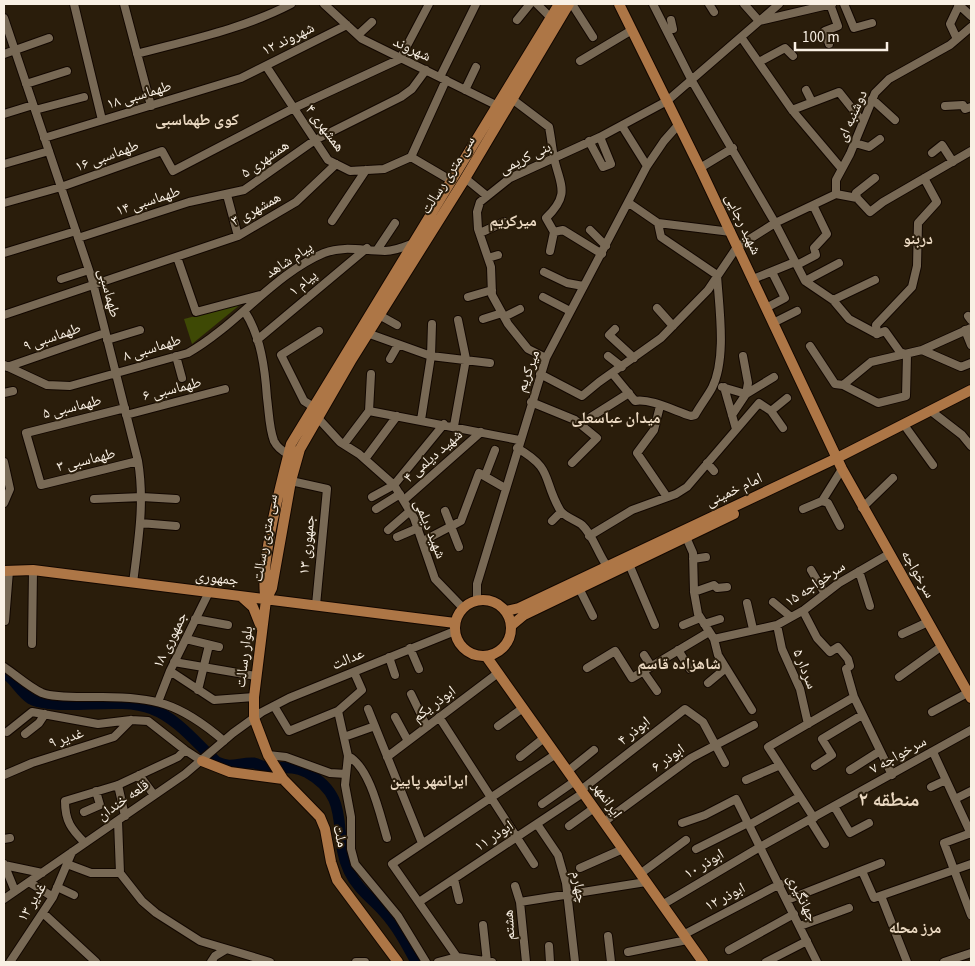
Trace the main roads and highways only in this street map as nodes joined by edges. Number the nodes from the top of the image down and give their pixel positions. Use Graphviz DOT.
graph roads {
  1 [pos="558,4"];
  2 [pos="570,4"];
  3 [pos="619,4"];
  4 [pos="535,51"];
  5 [pos="348,356"];
  6 [pos="971,390"];
  7 [pos="971,397"];
  8 [pos="933,413"];
  9 [pos="840,464"];
  10 [pos="6,571"];
  11 [pos="240,596"];
  12 [pos="266,600"];
  13 [pos="506,611"];
  14 [pos="512,625"];
  15 [pos="455,627"];
  16 [pos="262,629"];
  17 [pos="486,656"];
  18 [pos="970,694"];
  19 [pos="254,718"];
  20 [pos="204,759"];
  21 [pos="283,779"];
  22 [pos="398,962"];
  23 [pos="703,962"];
  1 -- 4 [label="main road, سی متری رسالت"];
  2 -- 4 [label="main road, سی متری رسالت"];
  3 -- 9 [label="main road, شهید رجایی"];
  4 -- 5 [label="main road, سی متری رسالت"];
  4 -- 5 [label="main road, سی متری رسالت"];
  5 -- 12 [label="main road, سی متری رسالت"];
  5 -- 12 [label="main road, سی متری رسالت"];
  6 -- 8 [label="main road, امام خمینی"];
  7 -- 8 [label="main road, امام خمینی"];
  8 -- 9 [label="main road, امام خمینی"];
  8 -- 9 [label="main road, امام خمینی"];
  9 -- 13 [label="main road, امام خمینی"];
  9 -- 14 [label="main road, امام خمینی"];
  9 -- 18 [label="main road, سرخواجه"];
  10 -- 11 [label="main road, جمهوری"];
  11 -- 12 [label="main road, جمهوری"];
  11 -- 16 [label="main road"];
  12 -- 15 [label="main road, جمهوری"];
  12 -- 16 [label="main road, بلوار رسالت"];
  13 -- 14 [label="main road"];
  13 -- 15 [label="main road"];
  14 -- 17 [label="main road"];
  15 -- 17 [label="main road"];
  16 -- 19 [label="main road, بلوار رسالت"];
  17 -- 23 [label="main road, ایرانمهر"];
  19 -- 21 [label="main road, ملت"];
  20 -- 21 [label="main road"];
  21 -- 22 [label="main road, ملت"];
}
